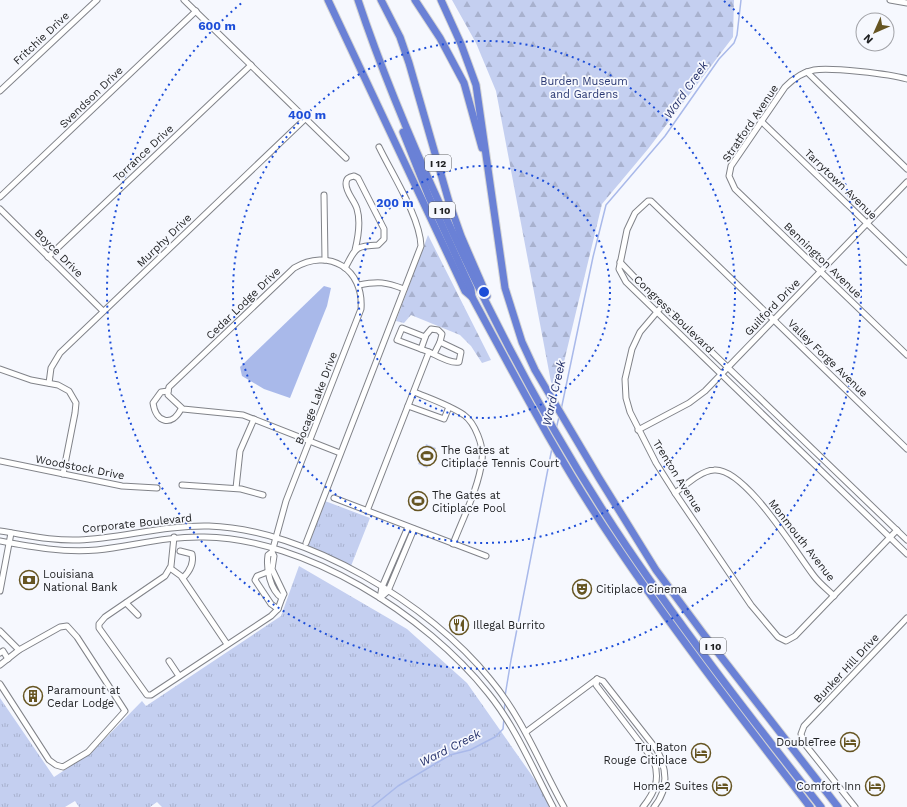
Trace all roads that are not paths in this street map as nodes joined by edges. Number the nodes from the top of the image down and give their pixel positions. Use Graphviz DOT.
graph roads {
  1 [pos="96,0"];
  2 [pos="184,0"];
  3 [pos="328,0"];
  4 [pos="358,0"];
  5 [pos="381,0"];
  6 [pos="414,0"];
  7 [pos="441,0"];
  8 [pos="890,0"];
  9 [pos="907,3"];
  10 [pos="196,11"];
  11 [pos="251,65"];
  12 [pos="807,72"];
  13 [pos="907,79"];
  14 [pos="0,92"];
  15 [pos="392,94"];
  16 [pos="305,119"];
  17 [pos="761,121"];
  18 [pos="378,147"];
  19 [pos="346,158"];
  20 [pos="907,169"];
  21 [pos="729,176"];
  22 [pos="490,177"];
  23 [pos="907,182"];
  24 [pos="324,195"];
  25 [pos="0,197"];
  26 [pos="0,209"];
  27 [pos="867,223"];
  28 [pos="355,250"];
  29 [pos="48,257"];
  30 [pos="325,260"];
  31 [pos="620,262"];
  32 [pos="907,262"];
  33 [pos="345,268"];
  34 [pos="820,271"];
  35 [pos="638,282"];
  36 [pos="359,285"];
  37 [pos="404,288"];
  38 [pos="632,288"];
  39 [pos="472,297"];
  40 [pos="663,306"];
  41 [pos="103,311"];
  42 [pos="657,312"];
  43 [pos="774,320"];
  44 [pos="497,325"];
  45 [pos="425,337"];
  46 [pos="440,342"];
  47 [pos="421,349"];
  48 [pos="432,353"];
  49 [pos="907,355"];
  50 [pos="727,367"];
  51 [pos="0,368"];
  52 [pos="721,374"];
  53 [pos="49,384"];
  54 [pos="168,391"];
  55 [pos="414,392"];
  56 [pos="408,406"];
  57 [pos="449,407"];
  58 [pos="182,409"];
  59 [pos="254,419"];
  60 [pos="784,421"];
  61 [pos="777,429"];
  62 [pos="638,430"];
  63 [pos="310,441"];
  64 [pos="907,449"];
  65 [pos="340,453"];
  66 [pos="0,461"];
  67 [pos="63,474"];
  68 [pos="840,476"];
  69 [pos="834,483"];
  70 [pos="182,485"];
  71 [pos="157,488"];
  72 [pos="236,488"];
  73 [pos="674,493"];
  74 [pos="263,494"];
  75 [pos="334,498"];
  76 [pos="367,511"];
  77 [pos="408,527"];
  78 [pos="414,529"];
  79 [pos="897,530"];
  80 [pos="0,531"];
  81 [pos="11,533"];
  82 [pos="174,537"];
  83 [pos="890,537"];
  84 [pos="276,539"];
  85 [pos="907,540"];
  86 [pos="0,541"];
  87 [pos="10,543"];
  88 [pos="306,543"];
  89 [pos="453,544"];
  90 [pos="180,551"];
  91 [pos="273,551"];
  92 [pos="907,554"];
  93 [pos="486,556"];
  94 [pos="170,568"];
  95 [pos="270,571"];
  96 [pos="183,578"];
  97 [pos="382,587"];
  98 [pos="0,590"];
  99 [pos="388,591"];
  100 [pos="834,596"];
  101 [pos="380,598"];
  102 [pos="126,603"];
  103 [pos="278,608"];
  104 [pos="138,615"];
  105 [pos="907,618"];
  106 [pos="0,631"];
  107 [pos="228,644"];
  108 [pos="19,650"];
  109 [pos="0,653"];
  110 [pos="8,659"];
  111 [pos="170,661"];
  112 [pos="0,666"];
  113 [pos="180,676"];
  114 [pos="597,678"];
  115 [pos="0,684"];
  116 [pos="629,715"];
  117 [pos="622,720"];
  118 [pos="526,732"];
  119 [pos="659,753"];
  120 [pos="652,757"];
  121 [pos="655,788"];
  122 [pos="664,790"];
  123 [pos="552,807"];
  124 [pos="564,807"];
  125 [pos="643,807"];
  126 [pos="654,807"];
  127 [pos="810,807"];
  128 [pos="821,807"];
  129 [pos="838,807"];
  130 [pos="855,807"];
  1 -- 14 [label="street, Fritchie Drive"];
  2 -- 10 [label="street"];
  3 -- 39 [label="highway"];
  4 -- 15 [label="highway, I 10"];
  5 -- 44 [label="highway, I 12"];
  6 -- 22 [label="highway"];
  7 -- 22 [label="highway, I 10"];
  8 -- 9 [label="street"];
  10 -- 11 [label="street"];
  10 -- 25 [label="street, Svendson Drive"];
  11 -- 16 [label="street"];
  11 -- 29 [label="street, Torrance Drive"];
  12 -- 13 [label="street, Stratford Avenue"];
  12 -- 17 [label="street, Stratford Avenue"];
  12 -- 20 [label="street"];
  15 -- 39 [label="highway"];
  15 -- 44 [label="highway, I 10"];
  16 -- 19 [label="street"];
  16 -- 41 [label="street, Murphy Drive"];
  17 -- 21 [label="street, Stratford Avenue"];
  17 -- 27 [label="street, Tarrytown Avenue"];
  18 -- 37 [label="street"];
  21 -- 34 [label="street, Bennington Avenue"];
  22 -- 129 [label="highway, I 10"];
  23 -- 27 [label="street, Guilford Drive"];
  24 -- 30 [label="street"];
  26 -- 29 [label="street, Boyce Drive"];
  27 -- 32 [label="street, Tarrytown Avenue"];
  27 -- 34 [label="street, Guilford Drive"];
  28 -- 28 [label="street"];
  28 -- 33 [label="street"];
  29 -- 41 [label="street, Boyce Drive"];
  30 -- 33 [label="street, Cedar Lodge Drive"];
  30 -- 54 [label="street, Cedar Lodge Drive"];
  31 -- 35 [label="street, Congress Boulevard"];
  31 -- 38 [label="street, Congress Boulevard"];
  31 -- 43 [label="street, Valley Forge Avenue"];
  33 -- 36 [label="street"];
  34 -- 43 [label="street, Guilford Drive"];
  34 -- 49 [label="street, Bennington Avenue"];
  35 -- 38 [label="street"];
  35 -- 40 [label="street, Congress Boulevard"];
  36 -- 37 [label="street"];
  36 -- 63 [label="street, Bocage Lake Drive"];
  37 -- 65 [label="street"];
  38 -- 42 [label="street, Congress Boulevard"];
  39 -- 127 [label="highway"];
  40 -- 42 [label="street, Trenton Avenue"];
  40 -- 50 [label="street, Congress Boulevard"];
  41 -- 53 [label="street, Murphy Drive"];
  42 -- 52 [label="street, Congress Boulevard"];
  42 -- 62 [label="street, Trenton Avenue"];
  43 -- 50 [label="street, Guilford Drive"];
  43 -- 64 [label="street, Valley Forge Avenue"];
  44 -- 128 [label="highway, I 10"];
  45 -- 46 [label="street"];
  45 -- 47 [label="street"];
  45 -- 47 [label="street"];
  46 -- 48 [label="street"];
  46 -- 48 [label="street"];
  47 -- 48 [label="street"];
  48 -- 55 [label="street"];
  50 -- 52 [label="street, Guilford Drive"];
  50 -- 60 [label="street, Congress Boulevard"];
  51 -- 53 [label="street"];
  52 -- 61 [label="street, Congress Boulevard"];
  52 -- 62 [label="street, Guilford Drive"];
  53 -- 67 [label="street"];
  54 -- 58 [label="street"];
  54 -- 58 [label="street, Cedar Lodge Drive"];
  55 -- 56 [label="street"];
  55 -- 57 [label="street"];
  56 -- 57 [label="street"];
  56 -- 76 [label="street"];
  57 -- 89 [label="street"];
  58 -- 59 [label="street"];
  59 -- 63 [label="street"];
  59 -- 72 [label="street"];
  60 -- 61 [label="street"];
  60 -- 68 [label="street, Congress Boulevard"];
  61 -- 69 [label="street, Congress Boulevard"];
  62 -- 73 [label="street, Trenton Avenue"];
  63 -- 65 [label="street"];
  63 -- 84 [label="street, Bocage Lake Drive"];
  65 -- 88 [label="street"];
  66 -- 67 [label="street, Woodstock Drive"];
  67 -- 71 [label="street, Woodstock Drive"];
  68 -- 69 [label="street"];
  68 -- 79 [label="street, Congress Boulevard"];
  69 -- 83 [label="street, Congress Boulevard"];
  70 -- 72 [label="street"];
  72 -- 74 [label="street"];
  73 -- 100 [label="street, Monmouth Avenue"];
  73 -- 100 [label="street, Trenton Avenue"];
  75 -- 76 [label="street"];
  76 -- 77 [label="street"];
  77 -- 78 [label="street"];
  77 -- 97 [label="street"];
  78 -- 89 [label="street"];
  78 -- 99 [label="street"];
  79 -- 83 [label="street"];
  79 -- 85 [label="street, Congress Boulevard"];
  80 -- 81 [label="street, Corporate Boulevard"];
  81 -- 84 [label="street, Corporate Boulevard"];
  81 -- 87 [label="street"];
  82 -- 87 [label="street, Corporate Boulevard"];
  82 -- 91 [label="street, Corporate Boulevard"];
  82 -- 94 [label="street"];
  83 -- 92 [label="street, Congress Boulevard"];
  83 -- 100 [label="street"];
  84 -- 91 [label="street, Bocage Lake Drive"];
  84 -- 97 [label="street, Corporate Boulevard"];
  86 -- 87 [label="street, Corporate Boulevard"];
  87 -- 98 [label="street"];
  89 -- 93 [label="street"];
  90 -- 96 [label="street"];
  91 -- 95 [label="street, Bocage Lake Drive"];
  91 -- 101 [label="street, Corporate Boulevard"];
  94 -- 96 [label="street"];
  94 -- 102 [label="street"];
  95 -- 103 [label="street"];
  95 -- 103 [label="street"];
  96 -- 107 [label="street"];
  97 -- 99 [label="street, Corporate Boulevard"];
  97 -- 101 [label="street"];
  99 -- 101 [label="street"];
  99 -- 118 [label="street, Corporate Boulevard"];
  101 -- 123 [label="street, Corporate Boulevard"];
  102 -- 104 [label="street"];
  102 -- 113 [label="street"];
  103 -- 107 [label="street"];
  105 -- 130 [label="street, Bunker Hill Drive"];
  106 -- 108 [label="street"];
  107 -- 113 [label="street"];
  108 -- 110 [label="street"];
  108 -- 115 [label="street"];
  109 -- 110 [label="street"];
  110 -- 112 [label="street"];
  111 -- 113 [label="street"];
  114 -- 116 [label="street"];
  114 -- 117 [label="street"];
  114 -- 118 [label="street"];
  116 -- 117 [label="street"];
  116 -- 119 [label="street"];
  117 -- 120 [label="street"];
  118 -- 124 [label="street, Corporate Boulevard"];
  119 -- 120 [label="street"];
  119 -- 122 [label="street"];
  120 -- 121 [label="street"];
  121 -- 122 [label="street"];
  121 -- 125 [label="street"];
  122 -- 126 [label="street"];
}
